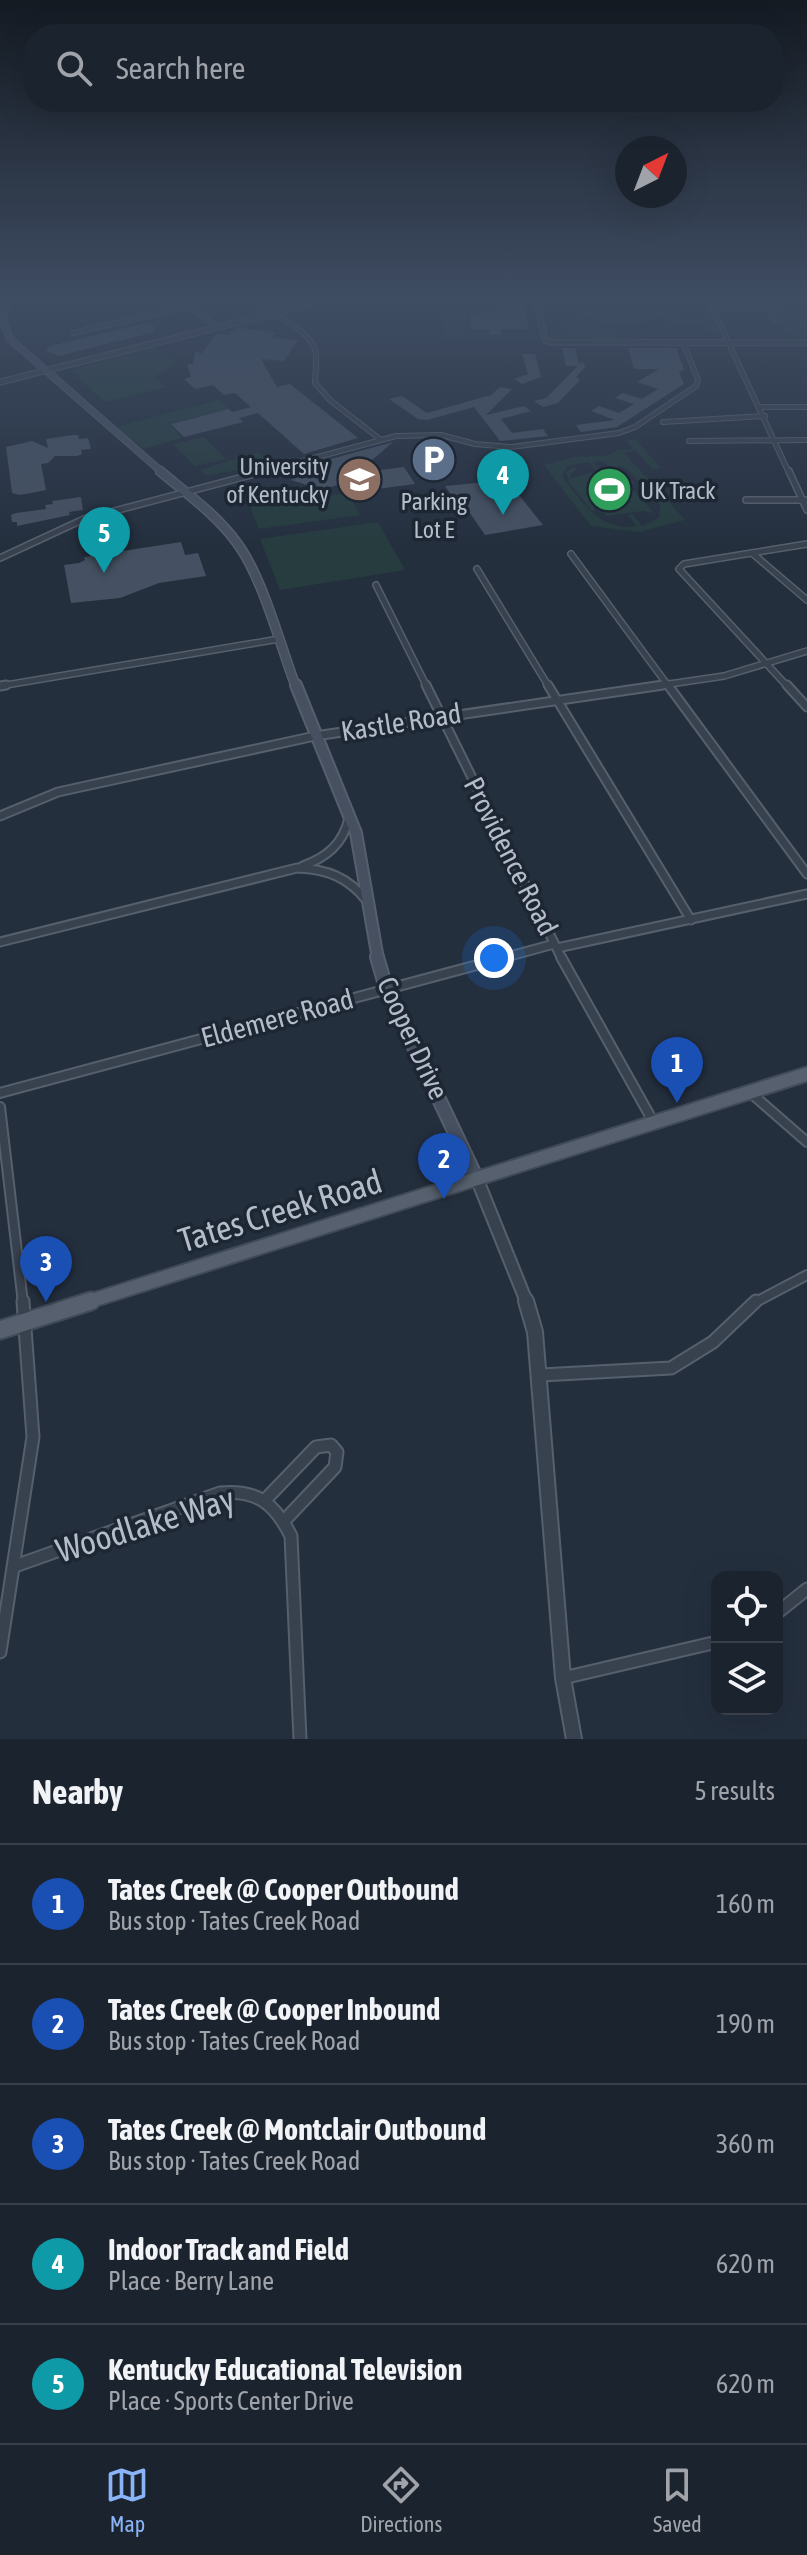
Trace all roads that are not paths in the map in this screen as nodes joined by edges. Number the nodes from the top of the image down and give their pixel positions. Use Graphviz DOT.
graph roads {
  1 [pos="61,384"];
  2 [pos="316,384"];
  3 [pos="697,384"];
  4 [pos="749,384"];
  5 [pos="760,407"];
  6 [pos="807,407"];
  7 [pos="765,416"];
  8 [pos="663,422"];
  9 [pos="381,440"];
  10 [pos="776,440"];
  11 [pos="807,440"];
  12 [pos="689,441"];
  13 [pos="184,491"];
  14 [pos="746,500"];
  15 [pos="806,500"];
  16 [pos="807,510"];
  17 [pos="807,544"];
  18 [pos="752,553"];
  19 [pos="571,554"];
  20 [pos="0,558"];
  21 [pos="477,569"];
  22 [pos="376,585"];
  23 [pos="807,600"];
  24 [pos="279,639"];
  25 [pos="807,651"];
  26 [pos="766,665"];
  27 [pos="668,684"];
  28 [pos="0,686"];
  29 [pos="556,700"];
  30 [pos="807,707"];
  31 [pos="441,716"];
  32 [pos="315,736"];
  33 [pos="0,816"];
  34 [pos="349,818"];
  35 [pos="297,868"];
  36 [pos="807,874"];
  37 [pos="807,894"];
  38 [pos="368,903"];
  39 [pos="691,920"];
  40 [pos="0,942"];
  41 [pos="556,946"];
  42 [pos="386,988"];
  43 [pos="807,1074"];
  44 [pos="0,1093"];
  45 [pos="752,1094"];
  46 [pos="0,1107"];
  47 [pos="655,1123"];
  48 [pos="807,1142"];
  49 [pos="477,1179"];
  50 [pos="807,1275"];
  51 [pos="25,1322"];
  52 [pos="0,1330"];
  53 [pos="541,1375"];
  54 [pos="266,1499"];
  55 [pos="284,1521"];
  56 [pos="15,1566"];
  57 [pos="807,1589"];
  58 [pos="783,1608"];
  59 [pos="713,1643"];
  60 [pos="0,1652"];
  61 [pos="563,1678"];
  62 [pos="300,1739"];
  63 [pos="574,1739"];
  1 -- 13 [label="main road, Cooper Drive"];
  2 -- 9 [label="street"];
  3 -- 9 [label="street"];
  4 -- 5 [label="street"];
  5 -- 6 [label="street"];
  5 -- 7 [label="street"];
  7 -- 8 [label="street"];
  7 -- 10 [label="street"];
  9 -- 13 [label="street"];
  10 -- 11 [label="street"];
  10 -- 12 [label="street"];
  10 -- 15 [label="street"];
  13 -- 20 [label="street"];
  13 -- 24 [label="main road, Cooper Drive"];
  14 -- 15 [label="street"];
  15 -- 16 [label="street"];
  17 -- 18 [label="street"];
  18 -- 23 [label="street"];
  18 -- 26 [label="street"];
  19 -- 27 [label="street"];
  21 -- 29 [label="street"];
  22 -- 31 [label="street, Providence Road"];
  24 -- 28 [label="street"];
  24 -- 32 [label="main road, Cooper Drive"];
  25 -- 26 [label="street, Kastle Road"];
  26 -- 27 [label="street, Kastle Road"];
  26 -- 30 [label="street"];
  27 -- 29 [label="street, Kastle Road"];
  27 -- 36 [label="street"];
  29 -- 31 [label="street, Kastle Road"];
  29 -- 39 [label="street"];
  31 -- 32 [label="street, Kastle Road"];
  31 -- 41 [label="street, Providence Road"];
  32 -- 33 [label="street, Kastle Road"];
  32 -- 34 [label="main road, Cooper Drive"];
  34 -- 35 [label="street"];
  34 -- 38 [label="main road, Cooper Drive"];
  35 -- 38 [label="street"];
  35 -- 40 [label="street"];
  37 -- 39 [label="street, Eldemere Road"];
  38 -- 42 [label="main road, Cooper Drive"];
  39 -- 41 [label="street, Eldemere Road"];
  41 -- 42 [label="street, Eldemere Road"];
  41 -- 47 [label="street, Providence Road"];
  42 -- 44 [label="street, Eldemere Road"];
  42 -- 49 [label="main road, Cooper Drive"];
  43 -- 45 [label="main road, Tates Creek Road"];
  45 -- 47 [label="main road, Tates Creek Road"];
  45 -- 48 [label="street"];
  46 -- 51 [label="street"];
  47 -- 49 [label="main road, Tates Creek Road"];
  49 -- 51 [label="main road, Tates Creek Road"];
  49 -- 53 [label="street, Cooper Drive"];
  50 -- 53 [label="street"];
  51 -- 52 [label="main road, Tates Creek Road"];
  51 -- 56 [label="street"];
  53 -- 61 [label="street, Cooper Drive"];
  54 -- 55 [label="street, Woodlake Way"];
  54 -- 55 [label="street"];
  54 -- 56 [label="street, Woodlake Way"];
  55 -- 62 [label="street, Woodlake Way"];
  56 -- 60 [label="street"];
  57 -- 58 [label="street"];
  59 -- 61 [label="street"];
  61 -- 63 [label="street, Cooper Drive"];
}
